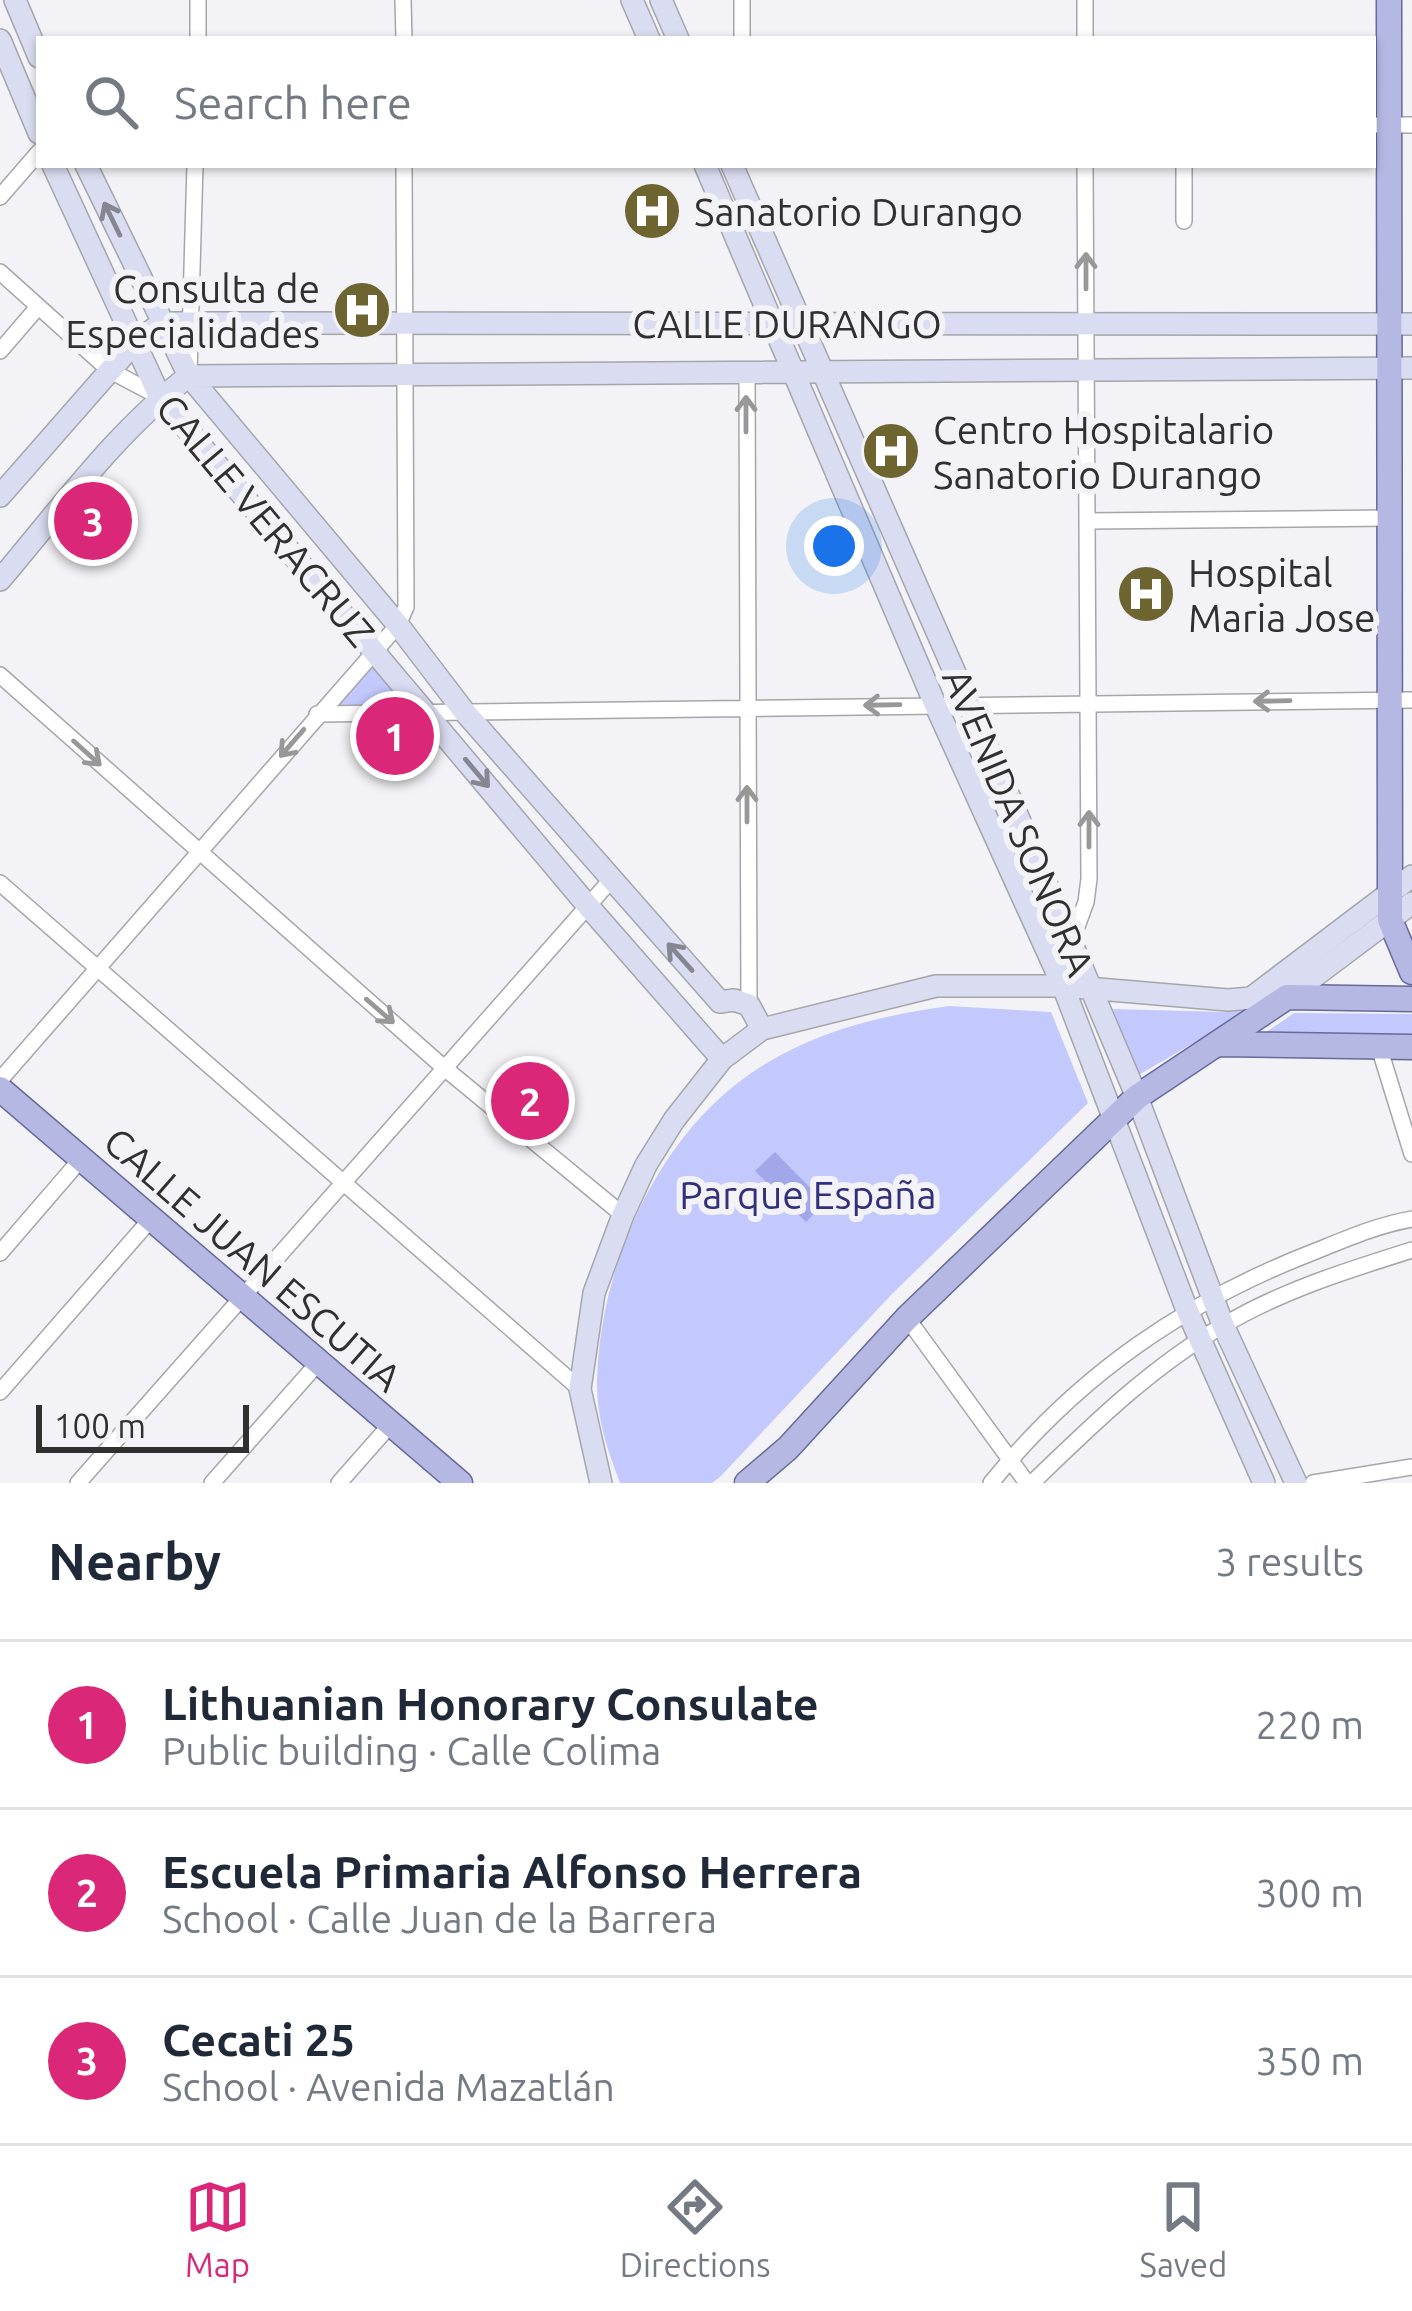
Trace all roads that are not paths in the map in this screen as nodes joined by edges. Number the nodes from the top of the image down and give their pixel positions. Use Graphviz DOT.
graph roads {
  1 [pos="15,0"];
  2 [pos="198,0"];
  3 [pos="404,0"];
  4 [pos="632,0"];
  5 [pos="661,0"];
  6 [pos="742,0"];
  7 [pos="1084,0"];
  8 [pos="1389,0"];
  9 [pos="197,36"];
  10 [pos="404,36"];
  11 [pos="648,36"];
  12 [pos="677,36"];
  13 [pos="742,36"];
  14 [pos="1085,36"];
  15 [pos="0,40"];
  16 [pos="36,50"];
  17 [pos="1391,125"];
  18 [pos="36,126"];
  19 [pos="36,155"];
  20 [pos="54,168"];
  21 [pos="87,168"];
  22 [pos="195,168"];
  23 [pos="404,168"];
  24 [pos="706,168"];
  25 [pos="732,168"];
  26 [pos="742,168"];
  27 [pos="1085,168"];
  28 [pos="1184,168"];
  29 [pos="742,190"];
  30 [pos="0,197"];
  31 [pos="1184,221"];
  32 [pos="760,230"];
  33 [pos="736,237"];
  34 [pos="0,272"];
  35 [pos="38,307"];
  36 [pos="162,323"];
  37 [pos="193,323"];
  38 [pos="405,323"];
  39 [pos="774,323"];
  40 [pos="800,323"];
  41 [pos="1086,324"];
  42 [pos="1401,324"];
  43 [pos="135,342"];
  44 [pos="0,351"];
  45 [pos="1401,368"];
  46 [pos="109,370"];
  47 [pos="821,370"];
  48 [pos="1087,370"];
  49 [pos="747,371"];
  50 [pos="794,371"];
  51 [pos="405,373"];
  52 [pos="189,376"];
  53 [pos="160,398"];
  54 [pos="0,496"];
  55 [pos="1390,518"];
  56 [pos="1088,521"];
  57 [pos="908,566"];
  58 [pos="880,576"];
  59 [pos="0,580"];
  60 [pos="398,625"];
  61 [pos="374,651"];
  62 [pos="0,675"];
  63 [pos="1401,699"];
  64 [pos="1088,703"];
  65 [pos="935,704"];
  66 [pos="969,704"];
  67 [pos="746,707"];
  68 [pos="463,710"];
  69 [pos="426,711"];
  70 [pos="317,714"];
  71 [pos="1016,812"];
  72 [pos="990,824"];
  73 [pos="198,852"];
  74 [pos="1412,876"];
  75 [pos="610,881"];
  76 [pos="0,883"];
  77 [pos="1052,898"];
  78 [pos="1401,898"];
  79 [pos="588,906"];
  80 [pos="1028,908"];
  81 [pos="1390,920"];
  82 [pos="1071,943"];
  83 [pos="97,968"];
  84 [pos="1412,972"];
  85 [pos="1063,986"];
  86 [pos="1091,988"];
  87 [pos="1287,997"];
  88 [pos="1412,999"];
  89 [pos="720,1002"];
  90 [pos="749,1005"];
  91 [pos="762,1029"];
  92 [pos="702,1036"];
  93 [pos="1218,1044"];
  94 [pos="1379,1047"];
  95 [pos="1412,1047"];
  96 [pos="722,1059"];
  97 [pos="442,1066"];
  98 [pos="0,1084"];
  99 [pos="1137,1097"];
  100 [pos="1114,1118"];
  101 [pos="1412,1154"];
  102 [pos="82,1159"];
  103 [pos="343,1182"];
  104 [pos="622,1215"];
  105 [pos="152,1219"];
  106 [pos="1412,1219"];
  107 [pos="1412,1250"];
  108 [pos="0,1252"];
  109 [pos="1212,1295"];
  110 [pos="241,1296"];
  111 [pos="1187,1310"];
  112 [pos="907,1318"];
  113 [pos="1223,1325"];
  114 [pos="1201,1341"];
  115 [pos="318,1363"];
  116 [pos="580,1389"];
  117 [pos="0,1392"];
  118 [pos="391,1424"];
  119 [pos="788,1448"];
  120 [pos="1010,1460"];
  121 [pos="1412,1467"];
  122 [pos="594,1480"];
  123 [pos="78,1483"];
  124 [pos="212,1483"];
  125 [pos="339,1483"];
  126 [pos="460,1483"];
  127 [pos="747,1483"];
  128 [pos="765,1483"];
  129 [pos="991,1483"];
  130 [pos="1030,1483"];
  131 [pos="1264,1483"];
  132 [pos="1296,1483"];
  133 [pos="1313,1483"];
  1 -- 16 [label="main road"];
  2 -- 9 [label="street"];
  3 -- 10 [label="street"];
  4 -- 11 [label="main road"];
  5 -- 12 [label="main road"];
  6 -- 13 [label="street"];
  7 -- 14 [label="street"];
  8 -- 17 [label="main road"];
  15 -- 18 [label="main road"];
  17 -- 42 [label="main road"];
  19 -- 30 [label="street"];
  20 -- 43 [label="main road, CALLE VERACRUZ"];
  36 -- 21 [label="main road, CALLE VERACRUZ, one-way"];
  22 -- 37 [label="street"];
  23 -- 38 [label="street"];
  24 -- 33 [label="main road, AVENIDA SONORA"];
  25 -- 29 [label="main road, AVENIDA SONORA"];
  26 -- 29 [label="street"];
  41 -- 27 [label="street, one-way"];
  28 -- 31 [label="street"];
  29 -- 32 [label="main road, AVENIDA SONORA"];
  32 -- 33 [label="main road"];
  32 -- 40 [label="main road, AVENIDA SONORA"];
  33 -- 39 [label="main road, AVENIDA SONORA"];
  34 -- 35 [label="street"];
  35 -- 44 [label="street"];
  35 -- 46 [label="street"];
  36 -- 37 [label="main road, CALLE DURANGO"];
  36 -- 43 [label="main road"];
  36 -- 52 [label="main road, CALLE VERACRUZ"];
  37 -- 38 [label="main road, CALLE DURANGO"];
  37 -- 52 [label="street"];
  38 -- 39 [label="main road, CALLE DURANGO"];
  38 -- 51 [label="street"];
  39 -- 40 [label="main road, CALLE DURANGO"];
  39 -- 50 [label="main road, AVENIDA SONORA"];
  40 -- 41 [label="main road, CALLE DURANGO"];
  40 -- 47 [label="main road, AVENIDA SONORA"];
  41 -- 42 [label="main road, CALLE DURANGO"];
  41 -- 48 [label="street"];
  42 -- 45 [label="main road"];
  43 -- 46 [label="main road"];
  43 -- 53 [label="main road, CALLE VERACRUZ"];
  45 -- 48 [label="main road, CALLE DURANGO"];
  45 -- 55 [label="main road"];
  46 -- 53 [label="street"];
  46 -- 54 [label="main road"];
  47 -- 48 [label="main road, CALLE DURANGO"];
  47 -- 50 [label="main road, CALLE DURANGO"];
  47 -- 57 [label="main road, AVENIDA SONORA"];
  48 -- 56 [label="street"];
  49 -- 50 [label="main road, CALLE DURANGO"];
  49 -- 51 [label="main road, CALLE DURANGO"];
  67 -- 49 [label="street, one-way"];
  50 -- 58 [label="main road, AVENIDA SONORA"];
  51 -- 52 [label="main road, CALLE DURANGO"];
  51 -- 60 [label="street"];
  52 -- 53 [label="main road"];
  52 -- 60 [label="main road, CALLE VERACRUZ"];
  53 -- 59 [label="main road"];
  53 -- 61 [label="main road, CALLE VERACRUZ"];
  55 -- 56 [label="street"];
  55 -- 63 [label="main road"];
  56 -- 64 [label="street"];
  57 -- 58 [label="main road"];
  57 -- 66 [label="main road, AVENIDA SONORA"];
  58 -- 65 [label="main road, AVENIDA SONORA"];
  60 -- 61 [label="street"];
  60 -- 68 [label="main road, CALLE VERACRUZ"];
  61 -- 69 [label="main road, CALLE VERACRUZ"];
  61 -- 70 [label="street"];
  62 -- 73 [label="street, one-way"];
  63 -- 64 [label="street, one-way"];
  63 -- 78 [label="main road"];
  64 -- 66 [label="street"];
  82 -- 64 [label="street, one-way"];
  65 -- 66 [label="street"];
  65 -- 67 [label="street, one-way"];
  65 -- 72 [label="main road, AVENIDA SONORA"];
  66 -- 71 [label="main road, AVENIDA SONORA"];
  67 -- 68 [label="street"];
  90 -- 67 [label="street, one-way"];
  68 -- 69 [label="street"];
  68 -- 75 [label="main road, CALLE VERACRUZ"];
  69 -- 70 [label="street"];
  69 -- 79 [label="main road, CALLE VERACRUZ, one-way"];
  70 -- 73 [label="street, one-way"];
  71 -- 72 [label="main road"];
  71 -- 77 [label="main road, AVENIDA SONORA"];
  72 -- 80 [label="main road, AVENIDA SONORA"];
  73 -- 83 [label="street"];
  73 -- 97 [label="street, one-way"];
  74 -- 78 [label="main road"];
  75 -- 79 [label="street"];
  89 -- 75 [label="main road, CALLE VERACRUZ, one-way"];
  76 -- 83 [label="street"];
  77 -- 80 [label="main road"];
  77 -- 82 [label="main road, AVENIDA SONORA"];
  78 -- 81 [label="main road"];
  78 -- 86 [label="main road"];
  79 -- 92 [label="main road, CALLE VERACRUZ"];
  79 -- 97 [label="street"];
  80 -- 85 [label="main road, AVENIDA SONORA"];
  81 -- 84 [label="main road"];
  81 -- 87 [label="main road"];
  82 -- 86 [label="main road, AVENIDA SONORA"];
  83 -- 98 [label="street"];
  83 -- 103 [label="street"];
  85 -- 86 [label="main road"];
  85 -- 91 [label="main road"];
  85 -- 100 [label="main road, AVENIDA SONORA"];
  86 -- 99 [label="main road, AVENIDA SONORA"];
  87 -- 88 [label="main road"];
  87 -- 93 [label="main road"];
  89 -- 90 [label="main road"];
  89 -- 92 [label="main road"];
  90 -- 91 [label="main road"];
  91 -- 96 [label="main road"];
  92 -- 96 [label="main road, CALLE VERACRUZ"];
  93 -- 94 [label="main road"];
  93 -- 99 [label="main road"];
  94 -- 95 [label="main road"];
  94 -- 101 [label="street"];
  96 -- 104 [label="main road"];
  97 -- 103 [label="street"];
  97 -- 104 [label="street"];
  98 -- 102 [label="main road, CALLE JUAN ESCUTIA"];
  99 -- 100 [label="main road"];
  99 -- 109 [label="main road, AVENIDA SONORA"];
  100 -- 111 [label="main road, AVENIDA SONORA"];
  100 -- 112 [label="main road"];
  102 -- 105 [label="main road, CALLE JUAN ESCUTIA"];
  102 -- 108 [label="street"];
  103 -- 110 [label="street"];
  103 -- 116 [label="street"];
  104 -- 116 [label="main road"];
  105 -- 110 [label="main road, CALLE JUAN ESCUTIA"];
  105 -- 117 [label="street"];
  106 -- 109 [label="street"];
  107 -- 113 [label="street"];
  109 -- 111 [label="street"];
  109 -- 113 [label="main road, AVENIDA SONORA"];
  110 -- 115 [label="main road, CALLE JUAN ESCUTIA"];
  110 -- 123 [label="street"];
  111 -- 114 [label="main road, AVENIDA SONORA"];
  111 -- 120 [label="street"];
  112 -- 119 [label="main road"];
  112 -- 120 [label="street"];
  113 -- 114 [label="street"];
  113 -- 132 [label="main road, AVENIDA SONORA"];
  114 -- 130 [label="street"];
  114 -- 131 [label="main road, AVENIDA SONORA"];
  115 -- 118 [label="main road, CALLE JUAN ESCUTIA"];
  115 -- 124 [label="street"];
  116 -- 122 [label="main road"];
  118 -- 125 [label="street"];
  118 -- 126 [label="main road, CALLE JUAN ESCUTIA"];
  119 -- 127 [label="main road"];
  119 -- 128 [label="main road"];
  120 -- 129 [label="street"];
  120 -- 130 [label="street"];
  121 -- 133 [label="street"];
}
